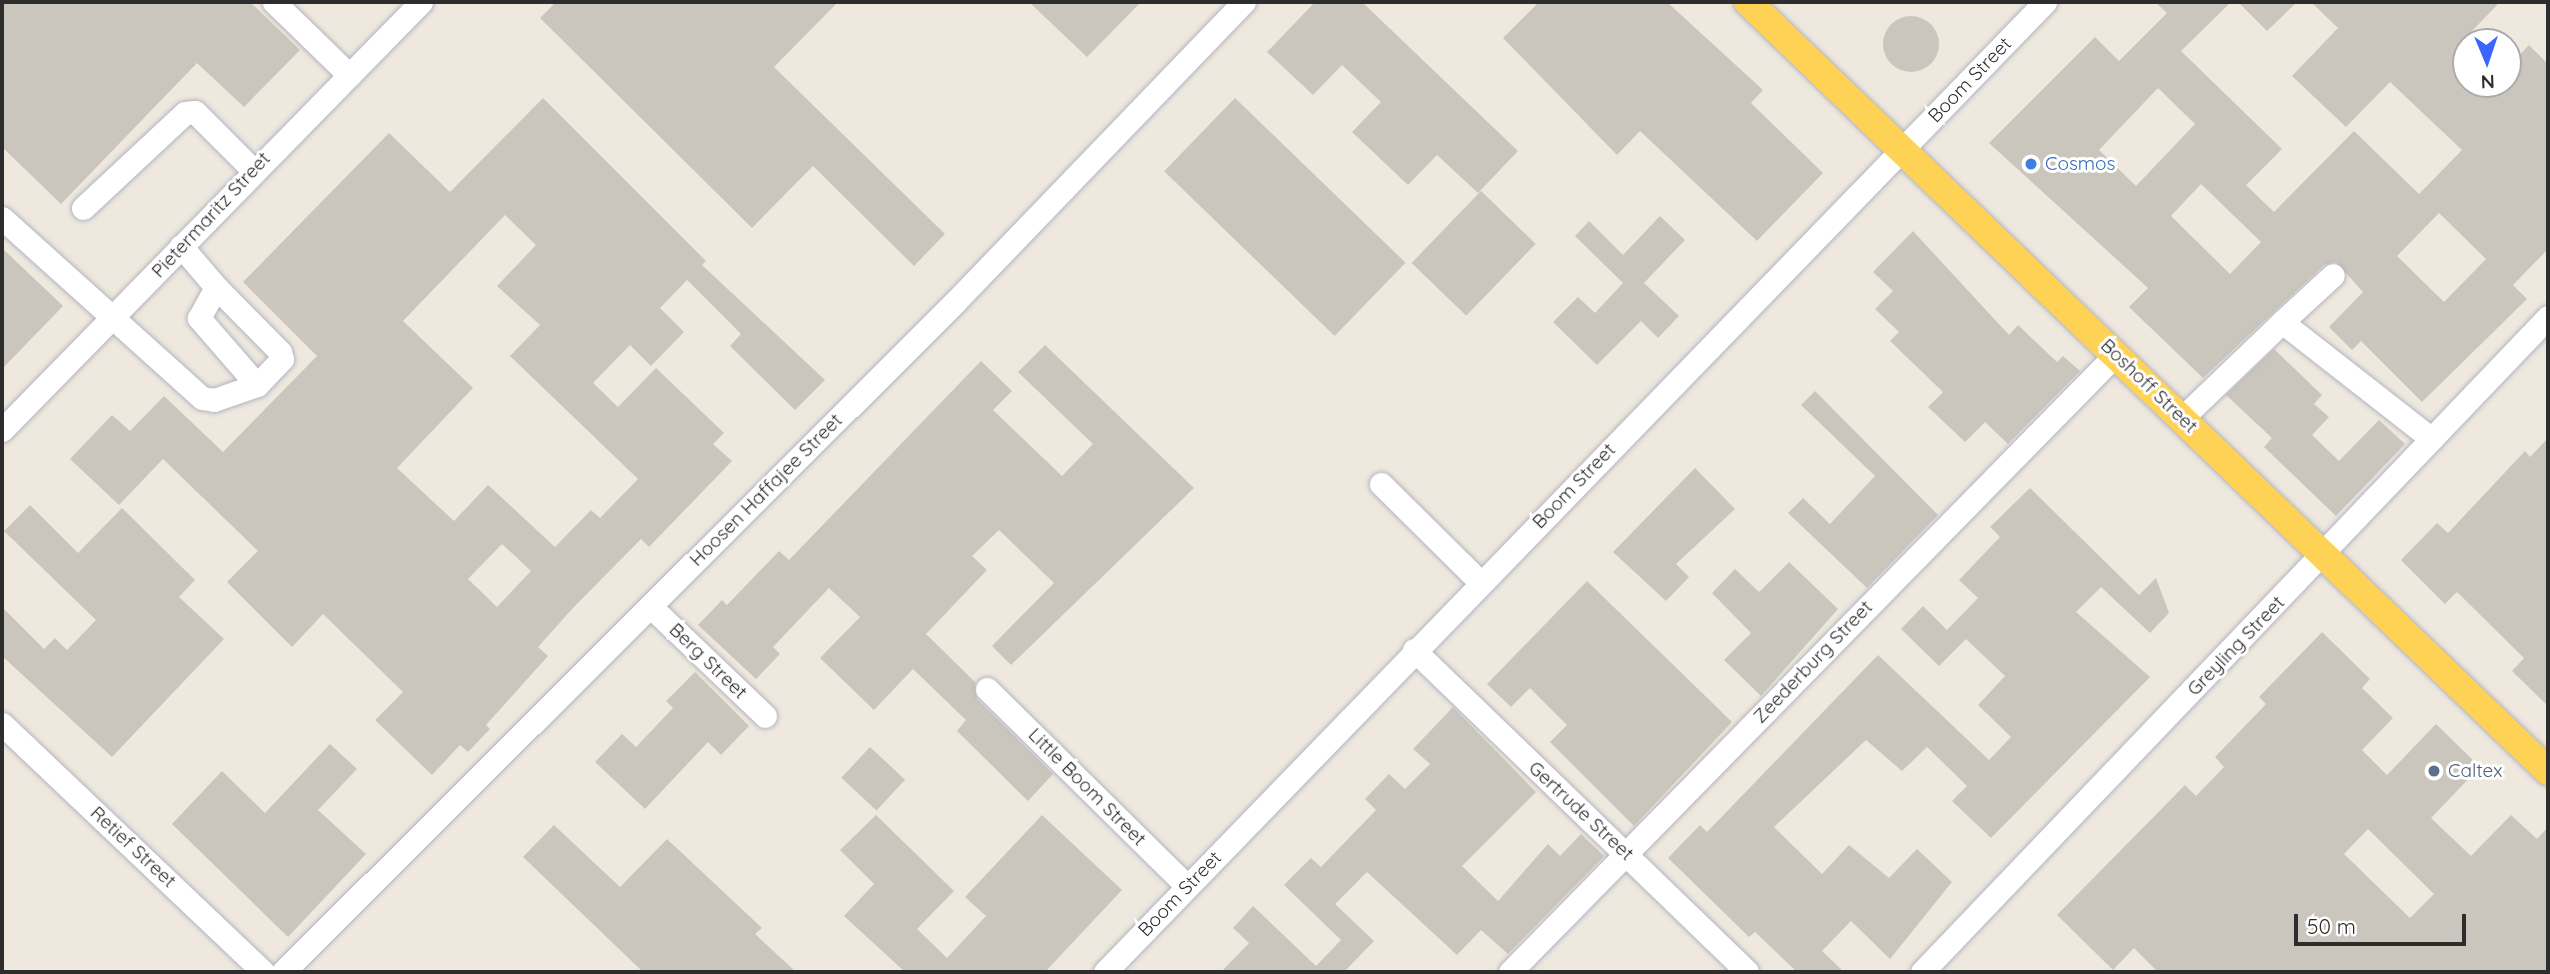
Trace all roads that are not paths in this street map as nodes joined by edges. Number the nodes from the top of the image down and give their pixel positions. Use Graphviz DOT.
graph roads {
  1 [pos="274,2"];
  2 [pos="421,2"];
  3 [pos="1244,2"];
  4 [pos="1748,2"];
  5 [pos="2045,2"];
  6 [pos="349,75"];
  7 [pos="1902,151"];
  8 [pos="252,169"];
  9 [pos="83,208"];
  10 [pos="2,218"];
  11 [pos="181,246"];
  12 [pos="2333,275"];
  13 [pos="216,286"];
  14 [pos="2548,317"];
  15 [pos="112,322"];
  16 [pos="2282,322"];
  17 [pos="2116,354"];
  18 [pos="257,385"];
  19 [pos="2182,418"];
  20 [pos="2,430"];
  21 [pos="2432,439"];
  22 [pos="1381,484"];
  23 [pos="2323,556"];
  24 [pos="1480,582"];
  25 [pos="650,606"];
  26 [pos="1414,650"];
  27 [pos="986,689"];
  28 [pos="765,716"];
  29 [pos="2,723"];
  30 [pos="2548,771"];
  31 [pos="1626,852"];
  32 [pos="1187,886"];
  33 [pos="263,972"];
  34 [pos="283,972"];
  35 [pos="1105,972"];
  36 [pos="1510,972"];
  37 [pos="1747,972"];
  38 [pos="1922,972"];
  1 -- 6 [label="street"];
  2 -- 6 [label="street, Pietermaritz Street"];
  3 -- 25 [label="street, Hoosen Haffajee Street"];
  4 -- 7 [label="main road, Boshoff Street"];
  5 -- 7 [label="street, Boom Street"];
  6 -- 8 [label="street, Pietermaritz Street"];
  7 -- 17 [label="main road, Boshoff Street"];
  7 -- 24 [label="street, Boom Street"];
  8 -- 9 [label="street"];
  8 -- 11 [label="street, Pietermaritz Street"];
  10 -- 15 [label="street"];
  11 -- 13 [label="street"];
  11 -- 15 [label="street, Pietermaritz Street"];
  12 -- 16 [label="street"];
  13 -- 18 [label="street"];
  13 -- 18 [label="street"];
  14 -- 21 [label="street, Greyling Street"];
  15 -- 18 [label="street"];
  15 -- 20 [label="street, Pietermaritz Street"];
  16 -- 19 [label="street"];
  16 -- 21 [label="street"];
  17 -- 19 [label="main road, Boshoff Street"];
  17 -- 31 [label="street, Zeederburg Street"];
  19 -- 23 [label="main road, Boshoff Street"];
  21 -- 23 [label="street, Greyling Street"];
  22 -- 24 [label="street"];
  23 -- 30 [label="main road, Boshoff Street"];
  23 -- 38 [label="street, Greyling Street"];
  24 -- 26 [label="street, Boom Street"];
  25 -- 28 [label="street, Berg Street"];
  25 -- 34 [label="street, Hoosen Haffajee Street"];
  26 -- 31 [label="street, Gertrude Street"];
  26 -- 32 [label="street, Boom Street"];
  27 -- 32 [label="street, Little Boom Street"];
  29 -- 33 [label="street, Retief Street"];
  31 -- 36 [label="street, Zeederburg Street"];
  31 -- 37 [label="street, Gertrude Street"];
  32 -- 35 [label="street, Boom Street"];
}
